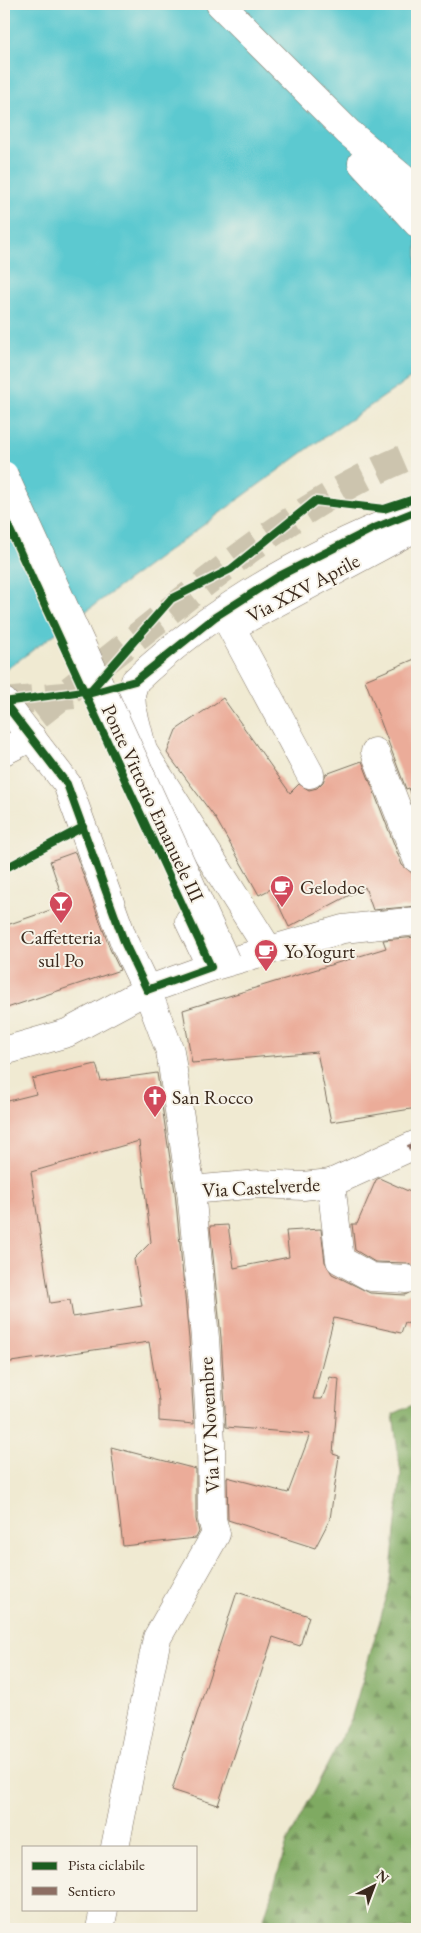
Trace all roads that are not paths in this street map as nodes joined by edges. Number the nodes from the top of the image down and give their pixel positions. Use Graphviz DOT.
graph roads {
  1 [pos="220,4"];
  2 [pos="348,132"];
  3 [pos="417,190"];
  4 [pos="417,223"];
  5 [pos="4,475"];
  6 [pos="417,511"];
  7 [pos="4,517"];
  8 [pos="417,526"];
  9 [pos="4,702"];
  10 [pos="32,737"];
  11 [pos="4,751"];
  12 [pos="375,752"];
  13 [pos="310,774"];
  14 [pos="417,859"];
  15 [pos="417,921"];
  16 [pos="268,949"];
  17 [pos="218,964"];
  18 [pos="147,990"];
  19 [pos="4,1051"];
  20 [pos="412,1146"];
  21 [pos="331,1183"];
  22 [pos="191,1190"];
  23 [pos="406,1279"];
  24 [pos="115,1846"];
  25 [pos="104,1910"];
  26 [pos="100,1929"];
  1 -- 2 [label="street"];
  2 -- 3 [label="street"];
  2 -- 4 [label="street"];
  5 -- 17 [label="street, Ponte Vittorio Emanuele III, bridge"];
  6 -- 16 [label="street, Via XXV Aprile"];
  7 -- 17 [label="street, Ponte Vittorio Emanuele III"];
  8 -- 13 [label="street, Via XXV Aprile"];
  9 -- 10 [label="street, Via IV Novembre"];
  10 -- 11 [label="street"];
  10 -- 18 [label="street, Via IV Novembre"];
  12 -- 14 [label="street"];
  15 -- 16 [label="street"];
  16 -- 17 [label="street"];
  17 -- 18 [label="street"];
  18 -- 19 [label="street"];
  18 -- 22 [label="street, Via IV Novembre"];
  20 -- 21 [label="street, Via Castelverde"];
  21 -- 22 [label="street, Via Castelverde"];
  21 -- 23 [label="street, Via Castelverde"];
  22 -- 24 [label="street, Via IV Novembre"];
  25 -- 26 [label="street"];
}
